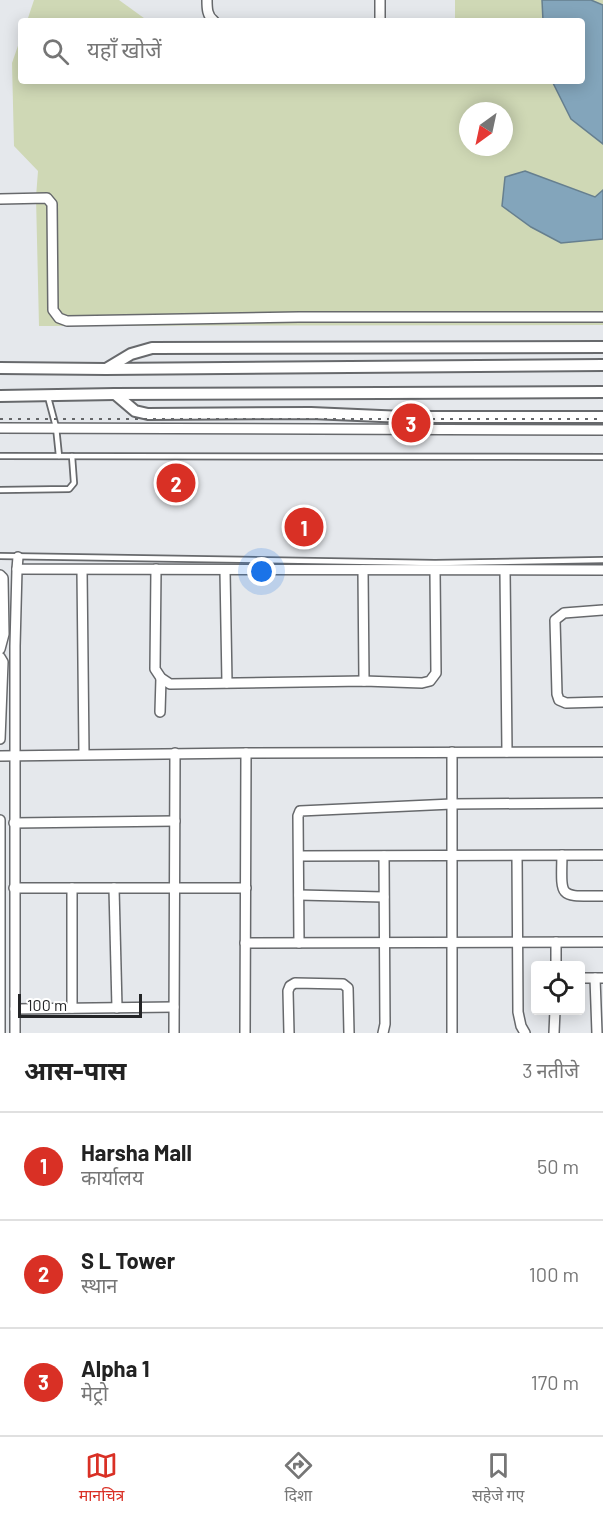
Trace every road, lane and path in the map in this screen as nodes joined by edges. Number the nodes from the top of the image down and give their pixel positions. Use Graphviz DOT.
graph roads {
  1 [pos="207,0"];
  2 [pos="381,0"];
  3 [pos="210,18"];
  4 [pos="380,18"];
  5 [pos="0,199"];
  6 [pos="603,317"];
  7 [pos="603,347"];
  8 [pos="603,365"];
  9 [pos="0,368"];
  10 [pos="106,369"];
  11 [pos="603,392"];
  12 [pos="115,394"];
  13 [pos="48,395"];
  14 [pos="0,396"];
  15 [pos="603,417"];
  16 [pos="56,427"];
  17 [pos="0,428"];
  18 [pos="603,430"];
  19 [pos="0,456"];
  20 [pos="59,456"];
  21 [pos="72,456"];
  22 [pos="603,457"];
  23 [pos="0,490"];
  24 [pos="0,556"];
  25 [pos="18,557"];
  26 [pos="603,560"];
  27 [pos="17,569"];
  28 [pos="156,569"];
  29 [pos="82,570"];
  30 [pos="363,570"];
  31 [pos="603,570"];
  32 [pos="225,571"];
  33 [pos="435,571"];
  34 [pos="505,571"];
  35 [pos="0,575"];
  36 [pos="603,610"];
  37 [pos="0,649"];
  38 [pos="0,657"];
  39 [pos="160,678"];
  40 [pos="364,681"];
  41 [pos="227,683"];
  42 [pos="603,702"];
  43 [pos="160,712"];
  44 [pos="0,739"];
  45 [pos="452,752"];
  46 [pos="507,752"];
  47 [pos="603,752"];
  48 [pos="175,753"];
  49 [pos="246,753"];
  50 [pos="15,754"];
  51 [pos="84,754"];
  52 [pos="0,756"];
  53 [pos="603,803"];
  54 [pos="452,804"];
  55 [pos="0,820"];
  56 [pos="175,821"];
  57 [pos="15,823"];
  58 [pos="562,855"];
  59 [pos="603,855"];
  60 [pos="300,856"];
  61 [pos="384,856"];
  62 [pos="452,856"];
  63 [pos="517,856"];
  64 [pos="15,888"];
  65 [pos="72,888"];
  66 [pos="114,888"];
  67 [pos="176,888"];
  68 [pos="246,888"];
  69 [pos="300,895"];
  70 [pos="603,896"];
  71 [pos="384,897"];
  72 [pos="516,942"];
  73 [pos="556,942"];
  74 [pos="603,942"];
  75 [pos="245,943"];
  76 [pos="299,943"];
  77 [pos="383,943"];
  78 [pos="452,943"];
  79 [pos="556,961"];
  80 [pos="599,978"];
  81 [pos="174,1007"];
  82 [pos="72,1008"];
  83 [pos="117,1008"];
  84 [pos="15,1009"];
  85 [pos="555,1015"];
  86 [pos="0,1033"];
  87 [pos="15,1033"];
  88 [pos="174,1033"];
  89 [pos="245,1033"];
  90 [pos="289,1033"];
  91 [pos="349,1033"];
  92 [pos="383,1033"];
  93 [pos="452,1033"];
  94 [pos="525,1033"];
  95 [pos="554,1033"];
  96 [pos="597,1033"];
  1 -- 3 [label="street"];
  2 -- 4 [label="street"];
  5 -- 6 [label="street"];
  7 -- 10 [label="street"];
  8 -- 10 [label="street"];
  9 -- 10 [label="street"];
  11 -- 12 [label="street"];
  12 -- 13 [label="street"];
  12 -- 15 [label="street"];
  13 -- 14 [label="street"];
  13 -- 16 [label="lane"];
  16 -- 17 [label="street"];
  16 -- 18 [label="street"];
  16 -- 20 [label="lane"];
  19 -- 20 [label="lane"];
  20 -- 21 [label="lane"];
  21 -- 22 [label="lane"];
  21 -- 23 [label="lane"];
  24 -- 25 [label="lane"];
  25 -- 26 [label="lane"];
  25 -- 27 [label="street"];
  27 -- 29 [label="street"];
  27 -- 50 [label="street"];
  28 -- 29 [label="street"];
  28 -- 32 [label="street"];
  28 -- 39 [label="street"];
  29 -- 51 [label="street"];
  30 -- 32 [label="street"];
  30 -- 33 [label="street"];
  30 -- 40 [label="street"];
  31 -- 34 [label="street"];
  32 -- 41 [label="street"];
  33 -- 34 [label="street"];
  33 -- 40 [label="street"];
  34 -- 46 [label="street"];
  35 -- 37 [label="street"];
  36 -- 42 [label="street"];
  38 -- 44 [label="street"];
  39 -- 41 [label="street"];
  39 -- 43 [label="street"];
  40 -- 41 [label="street"];
  45 -- 46 [label="street"];
  45 -- 49 [label="street"];
  45 -- 54 [label="street"];
  46 -- 47 [label="street"];
  48 -- 49 [label="street"];
  48 -- 51 [label="street"];
  48 -- 56 [label="street"];
  49 -- 68 [label="street"];
  50 -- 51 [label="street"];
  50 -- 52 [label="street"];
  50 -- 57 [label="street"];
  53 -- 54 [label="street"];
  54 -- 60 [label="street"];
  54 -- 62 [label="street"];
  55 -- 86 [label="street"];
  56 -- 57 [label="street"];
  56 -- 67 [label="street"];
  57 -- 64 [label="street"];
  58 -- 59 [label="street"];
  58 -- 63 [label="street"];
  58 -- 70 [label="street"];
  60 -- 61 [label="street"];
  60 -- 69 [label="street"];
  61 -- 62 [label="street"];
  61 -- 71 [label="street"];
  62 -- 63 [label="street"];
  62 -- 78 [label="street"];
  63 -- 72 [label="street"];
  64 -- 65 [label="street"];
  64 -- 84 [label="street"];
  65 -- 66 [label="street"];
  65 -- 82 [label="street"];
  66 -- 67 [label="street"];
  66 -- 83 [label="street"];
  67 -- 68 [label="street"];
  67 -- 81 [label="street"];
  68 -- 75 [label="street"];
  69 -- 71 [label="street"];
  69 -- 76 [label="street"];
  71 -- 77 [label="street"];
  72 -- 73 [label="street"];
  72 -- 78 [label="street"];
  72 -- 94 [label="street"];
  73 -- 74 [label="street"];
  73 -- 79 [label="street"];
  75 -- 76 [label="street"];
  75 -- 89 [label="street"];
  76 -- 77 [label="street"];
  77 -- 78 [label="street"];
  77 -- 92 [label="street"];
  78 -- 93 [label="street"];
  80 -- 96 [label="street"];
  81 -- 83 [label="street"];
  81 -- 88 [label="street"];
  82 -- 83 [label="street"];
  82 -- 84 [label="street"];
  84 -- 87 [label="street"];
  85 -- 95 [label="street"];
  90 -- 91 [label="street"];
}
